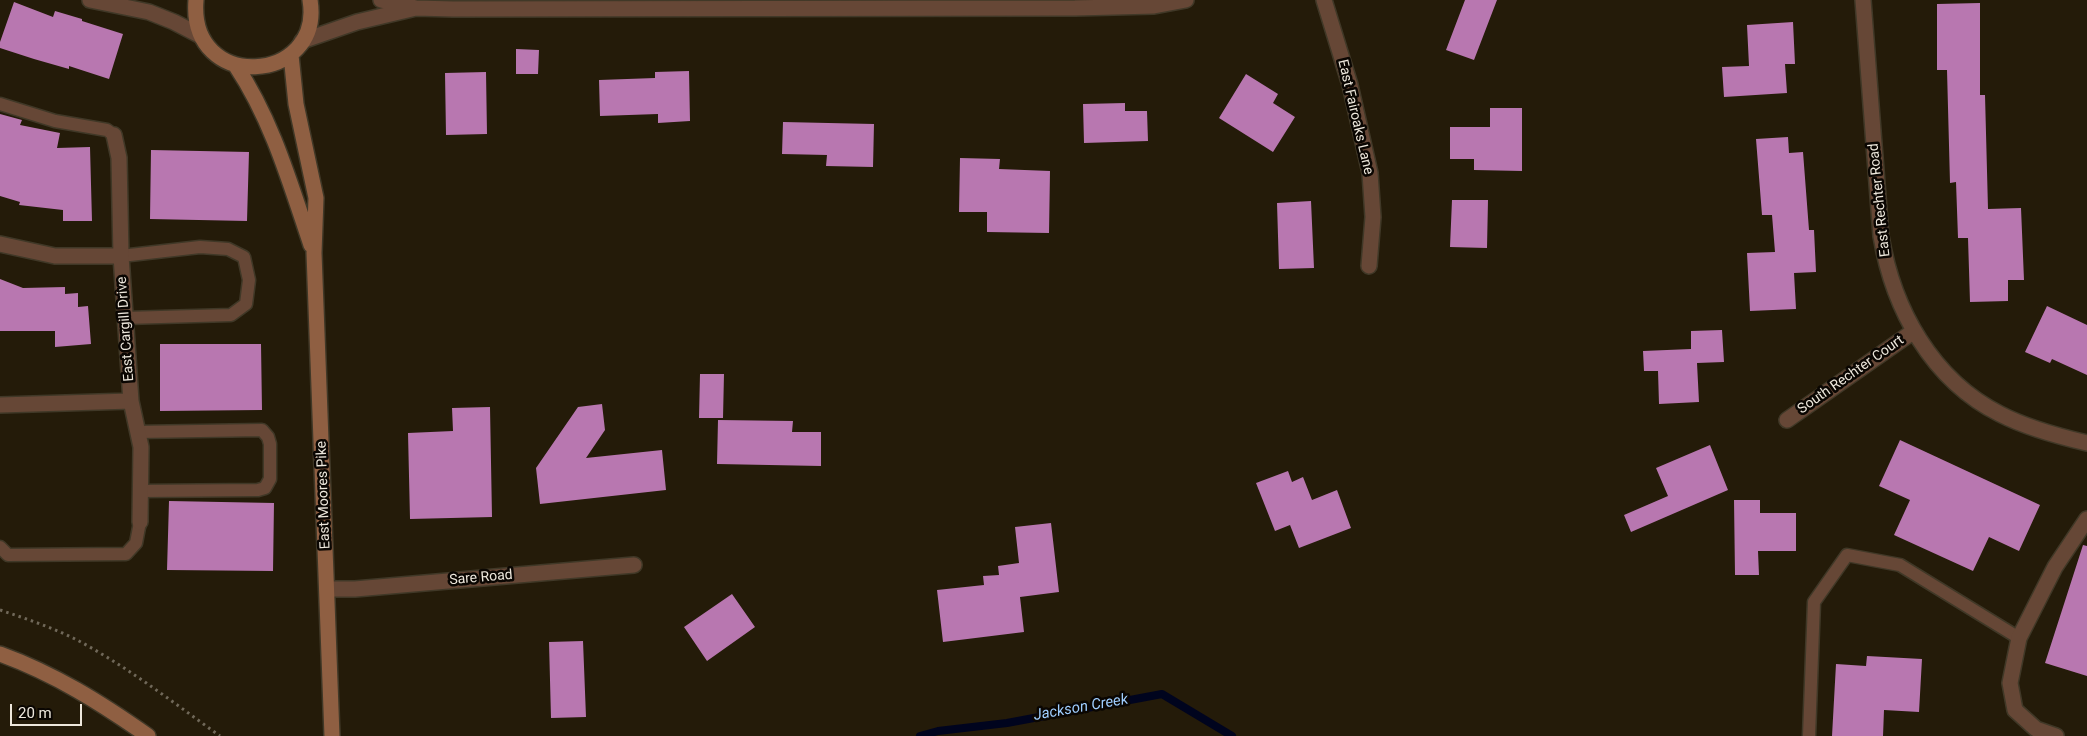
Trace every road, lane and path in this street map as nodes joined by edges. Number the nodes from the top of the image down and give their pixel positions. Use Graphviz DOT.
graph roads {
  1 [pos="90,0"];
  2 [pos="196,0"];
  3 [pos="310,0"];
  4 [pos="381,0"];
  5 [pos="1186,0"];
  6 [pos="1324,0"];
  7 [pos="1863,0"];
  8 [pos="913,4"];
  9 [pos="416,8"];
  10 [pos="201,36"];
  11 [pos="302,41"];
  12 [pos="291,55"];
  13 [pos="236,66"];
  14 [pos="0,104"];
  15 [pos="114,135"];
  16 [pos="0,244"];
  17 [pos="314,253"];
  18 [pos="121,256"];
  19 [pos="1368,266"];
  20 [pos="125,318"];
  21 [pos="1914,330"];
  22 [pos="131,401"];
  23 [pos="0,405"];
  24 [pos="1788,420"];
  25 [pos="137,432"];
  26 [pos="2087,443"];
  27 [pos="140,491"];
  28 [pos="2087,519"];
  29 [pos="140,522"];
  30 [pos="0,547"];
  31 [pos="634,566"];
  32 [pos="328,589"];
  33 [pos="0,610"];
  34 [pos="2019,638"];
  35 [pos="0,654"];
  36 [pos="148,736"];
  37 [pos="220,736"];
  38 [pos="332,736"];
  39 [pos="1809,736"];
  40 [pos="2056,736"];
  1 -- 10 [label="street"];
  2 -- 10 [label="main road"];
  3 -- 11 [label="main road"];
  4 -- 9 [label="street"];
  5 -- 8 [label="street"];
  6 -- 19 [label="street, East Fairoaks Lane"];
  7 -- 21 [label="street, East Rechter Road"];
  8 -- 9 [label="street"];
  9 -- 11 [label="street"];
  10 -- 13 [label="main road"];
  11 -- 12 [label="main road"];
  12 -- 13 [label="main road"];
  12 -- 17 [label="main road, East Moores Pike"];
  13 -- 17 [label="main road, East Moores Pike"];
  14 -- 15 [label="lane"];
  15 -- 18 [label="street, East Cargill Drive"];
  16 -- 18 [label="street"];
  17 -- 32 [label="main road, East Moores Pike"];
  18 -- 20 [label="street, East Cargill Drive"];
  18 -- 20 [label="lane"];
  20 -- 22 [label="street, East Cargill Drive"];
  21 -- 24 [label="street, South Rechter Court"];
  21 -- 26 [label="street, East Rechter Road"];
  22 -- 23 [label="street"];
  22 -- 25 [label="street, East Cargill Drive"];
  25 -- 27 [label="street, East Cargill Drive"];
  25 -- 27 [label="lane"];
  27 -- 29 [label="street, East Cargill Drive"];
  28 -- 34 [label="street"];
  29 -- 30 [label="lane"];
  31 -- 32 [label="street, Sare Road"];
  32 -- 38 [label="main road, East Moores Pike"];
  33 -- 37 [label="path"];
  34 -- 39 [label="lane"];
  34 -- 40 [label="street"];
  35 -- 36 [label="main road"];
}
